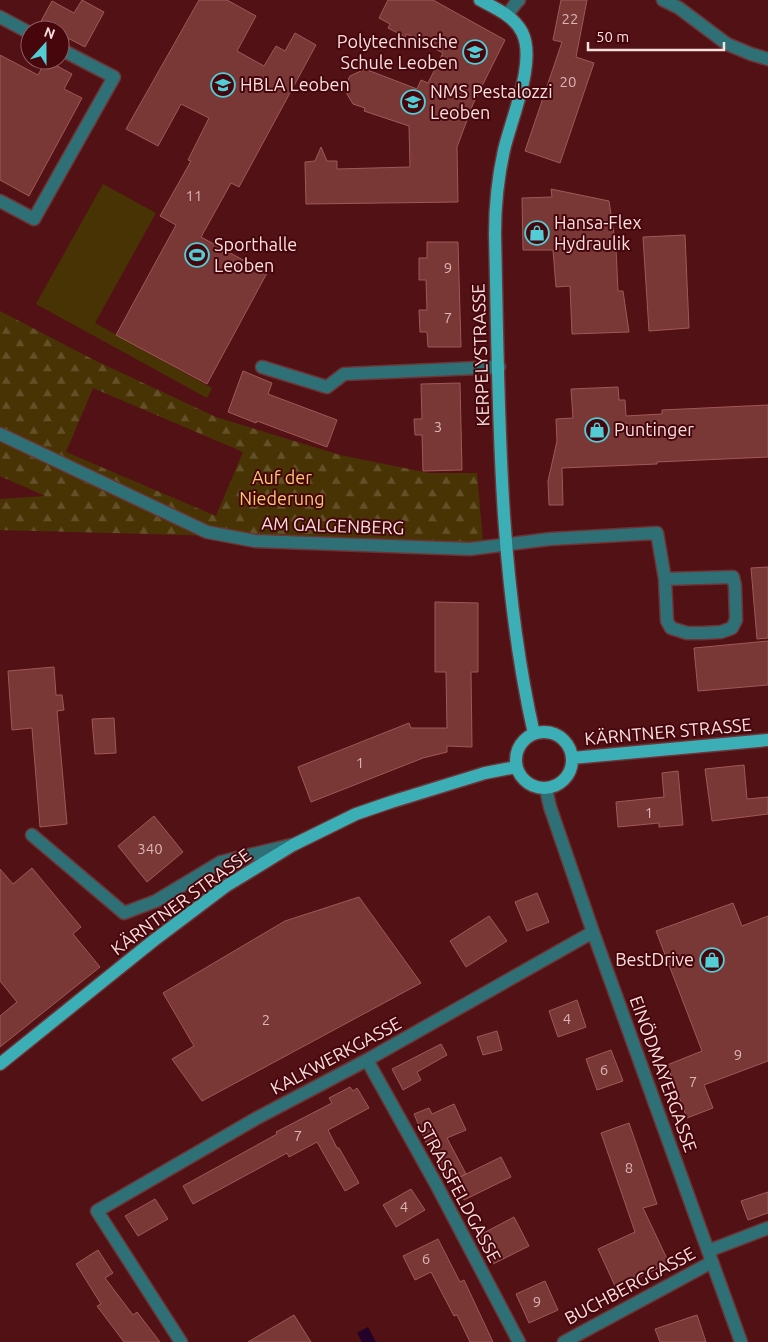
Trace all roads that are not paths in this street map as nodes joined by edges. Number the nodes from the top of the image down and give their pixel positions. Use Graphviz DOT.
graph roads {
  1 [pos="480,0"];
  2 [pos="519,0"];
  3 [pos="663,0"];
  4 [pos="507,16"];
  5 [pos="0,17"];
  6 [pos="20,28"];
  7 [pos="70,54"];
  8 [pos="768,59"];
  9 [pos="0,201"];
  10 [pos="262,366"];
  11 [pos="499,368"];
  12 [pos="0,434"];
  13 [pos="507,545"];
  14 [pos="665,579"];
  15 [pos="534,734"];
  16 [pos="768,740"];
  17 [pos="572,758"];
  18 [pos="516,767"];
  19 [pos="546,789"];
  20 [pos="32,835"];
  21 [pos="293,845"];
  22 [pos="593,932"];
  23 [pos="367,1060"];
  24 [pos="0,1064"];
  25 [pos="768,1228"];
  26 [pos="710,1256"];
  27 [pos="182,1342"];
  28 [pos="519,1342"];
  29 [pos="564,1342"];
  30 [pos="741,1342"];
  1 -- 4 [label="main road, KERPELYSTRASSE"];
  2 -- 4 [label="street"];
  3 -- 8 [label="street"];
  4 -- 11 [label="main road, KERPELYSTRASSE"];
  5 -- 6 [label="street"];
  7 -- 9 [label="street"];
  10 -- 11 [label="street"];
  11 -- 13 [label="main road, KERPELYSTRASSE"];
  12 -- 13 [label="street, AM GALGENBERG"];
  13 -- 14 [label="street, AM GALGENBERG"];
  13 -- 15 [label="main road, KERPELYSTRASSE"];
  14 -- 14 [label="street"];
  15 -- 17 [label="main road"];
  15 -- 18 [label="main road"];
  16 -- 17 [label="main road, KÄRNTNER STRASSE"];
  17 -- 19 [label="main road"];
  18 -- 19 [label="main road"];
  18 -- 21 [label="main road, KÄRNTNER STRASSE"];
  19 -- 22 [label="street, EINÖDMAYERGASSE"];
  20 -- 21 [label="street"];
  21 -- 24 [label="main road, KÄRNTNER STRASSE"];
  22 -- 23 [label="street, KALKWERKGASSE"];
  22 -- 26 [label="street, EINÖDMAYERGASSE"];
  23 -- 27 [label="street, KALKWERKGASSE"];
  23 -- 28 [label="street, STRASSFELDGASSE"];
  25 -- 26 [label="street, BUCHBERGGASSE"];
  26 -- 29 [label="street, BUCHBERGGASSE"];
  26 -- 30 [label="street, EINÖDMAYERGASSE"];
}
